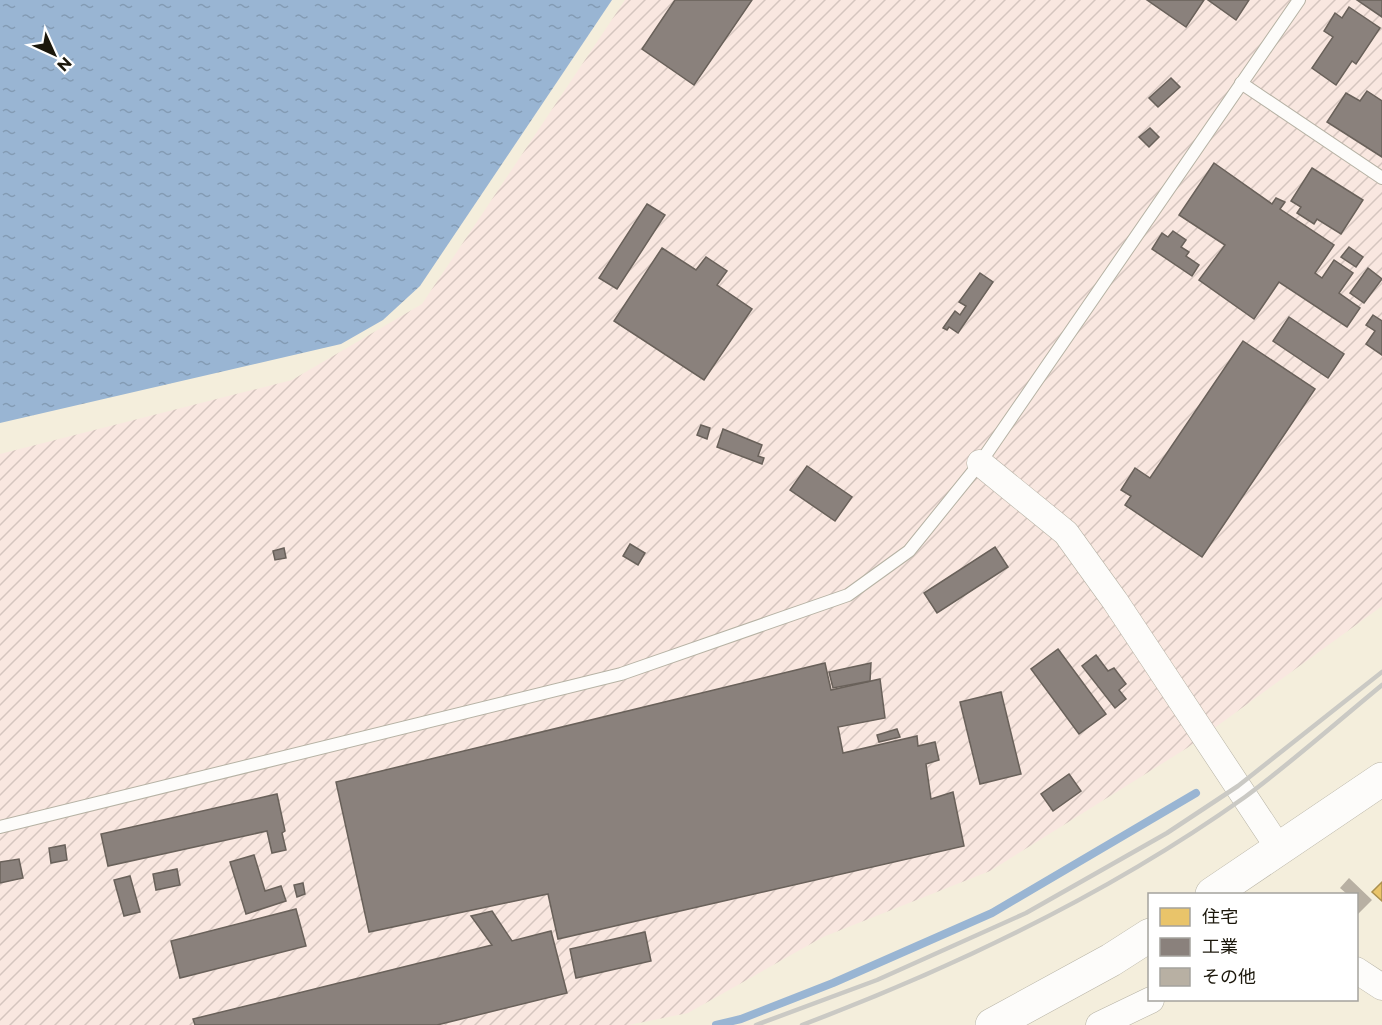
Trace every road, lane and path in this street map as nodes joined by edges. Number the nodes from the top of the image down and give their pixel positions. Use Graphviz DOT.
graph roads {
  1 [pos="1299,0"];
  2 [pos="1242,83"];
  3 [pos="1382,178"];
  4 [pos="980,463"];
  5 [pos="1382,779"];
  6 [pos="0,827"];
  7 [pos="1280,850"];
  8 [pos="1214,893"];
  9 [pos="1148,936"];
  10 [pos="1358,971"];
  11 [pos="1382,987"];
  12 [pos="1148,1000"];
  13 [pos="992,1025"];
  14 [pos="1099,1025"];
  1 -- 2 [label="lane"];
  2 -- 3 [label="lane"];
  2 -- 4 [label="lane"];
  4 -- 6 [label="lane"];
  4 -- 7 [label="street"];
  5 -- 7 [label="highway"];
  7 -- 8 [label="highway"];
  9 -- 13 [label="highway"];
  10 -- 11 [label="street"];
  12 -- 14 [label="street"];
}
